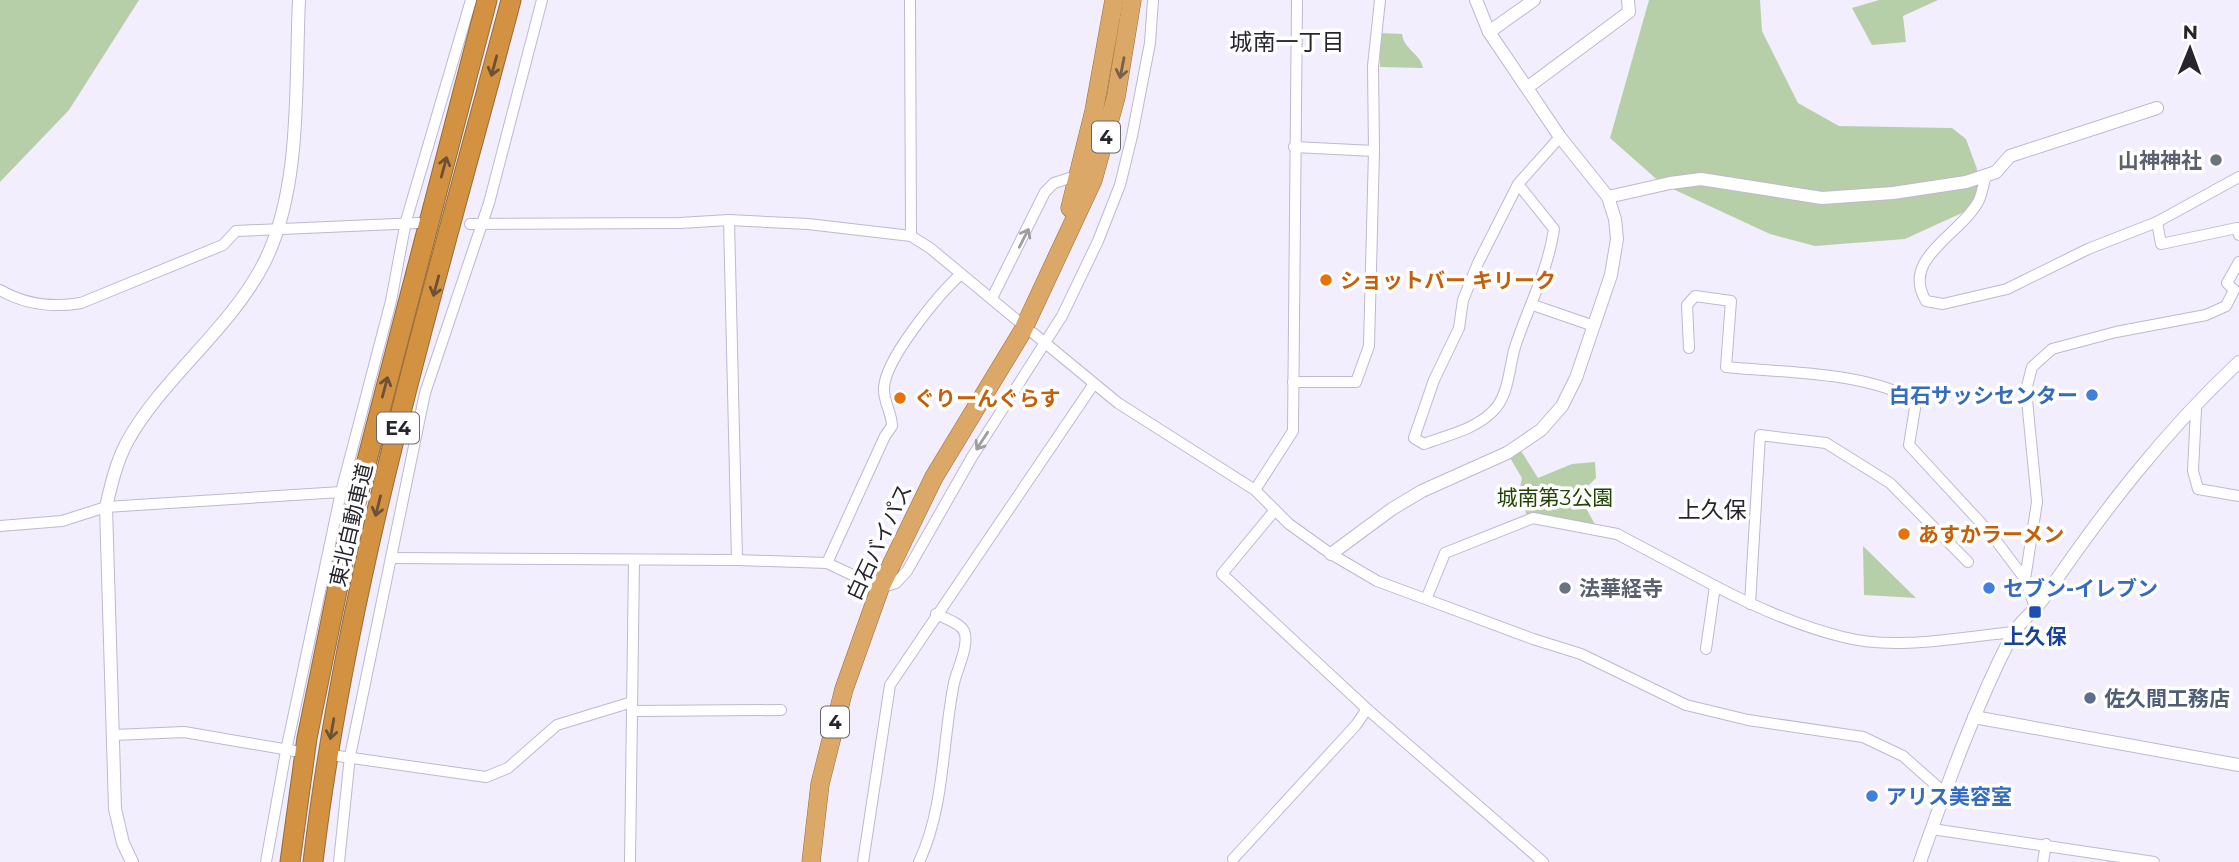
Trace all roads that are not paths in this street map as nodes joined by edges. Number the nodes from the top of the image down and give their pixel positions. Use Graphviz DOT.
graph roads {
  1 [pos="299,0"];
  2 [pos="471,0"];
  3 [pos="487,0"];
  4 [pos="511,0"];
  5 [pos="542,0"];
  6 [pos="911,0"];
  7 [pos="1114,0"];
  8 [pos="1132,0"];
  9 [pos="1153,0"];
  10 [pos="1297,0"];
  11 [pos="1380,0"];
  12 [pos="1476,0"];
  13 [pos="1628,0"];
  14 [pos="1529,1"];
  15 [pos="1489,32"];
  16 [pos="1528,87"];
  17 [pos="2157,108"];
  18 [pos="1560,137"];
  19 [pos="1294,147"];
  20 [pos="1374,151"];
  21 [pos="1080,174"];
  22 [pos="1986,176"];
  23 [pos="2239,177"];
  24 [pos="1518,184"];
  25 [pos="1608,197"];
  26 [pos="729,220"];
  27 [pos="405,221"];
  28 [pos="2157,222"];
  29 [pos="418,223"];
  30 [pos="475,223"];
  31 [pos="280,227"];
  32 [pos="2238,230"];
  33 [pos="911,236"];
  34 [pos="2239,262"];
  35 [pos="1053,265"];
  36 [pos="961,274"];
  37 [pos="0,290"];
  38 [pos="2237,290"];
  39 [pos="992,298"];
  40 [pos="1533,305"];
  41 [pos="1018,321"];
  42 [pos="1591,325"];
  43 [pos="1033,334"];
  44 [pos="1046,343"];
  45 [pos="1689,348"];
  46 [pos="2239,362"];
  47 [pos="1293,382"];
  48 [pos="1093,385"];
  49 [pos="2196,408"];
  50 [pos="1255,491"];
  51 [pos="341,492"];
  52 [pos="2239,496"];
  53 [pos="106,508"];
  54 [pos="1275,510"];
  55 [pos="0,526"];
  56 [pos="1331,555"];
  57 [pos="391,558"];
  58 [pos="634,559"];
  59 [pos="737,560"];
  60 [pos="1968,562"];
  61 [pos="827,563"];
  62 [pos="2025,579"];
  63 [pos="1715,586"];
  64 [pos="880,588"];
  65 [pos="1427,597"];
  66 [pos="1749,604"];
  67 [pos="2036,610"];
  68 [pos="936,614"];
  69 [pos="2014,632"];
  70 [pos="1706,649"];
  71 [pos="632,706"];
  72 [pos="1367,709"];
  73 [pos="781,710"];
  74 [pos="1974,717"];
  75 [pos="114,735"];
  76 [pos="290,751"];
  77 [pos="338,756"];
  78 [pos="351,756"];
  79 [pos="2239,765"];
  80 [pos="1944,797"];
  81 [pos="1931,829"];
  82 [pos="2046,844"];
  83 [pos="1233,859"];
  84 [pos="132,862"];
  85 [pos="266,862"];
  86 [pos="290,862"];
  87 [pos="313,862"];
  88 [pos="339,862"];
  89 [pos="630,862"];
  90 [pos="811,862"];
  91 [pos="863,862"];
  92 [pos="919,862"];
  93 [pos="1542,862"];
  94 [pos="1920,862"];
  95 [pos="2043,862"];
  96 [pos="2154,862"];
  1 -- 31 [label="street"];
  2 -- 27 [label="street"];
  86 -- 3 [label="highway, 東北自動車道 / E4, one-way"];
  4 -- 87 [label="highway, 東北自動車道 / E4, one-way"];
  5 -- 30 [label="street"];
  6 -- 33 [label="street"];
  7 -- 21 [label="highway, 白石バイパス / 4"];
  8 -- 35 [label="highway, 白石バイパス / 4, one-way"];
  9 -- 44 [label="street"];
  10 -- 19 [label="street"];
  11 -- 20 [label="street"];
  12 -- 15 [label="street"];
  13 -- 16 [label="street"];
  14 -- 15 [label="street"];
  15 -- 16 [label="street"];
  16 -- 18 [label="street"];
  17 -- 22 [label="street"];
  18 -- 24 [label="street"];
  18 -- 25 [label="street"];
  19 -- 20 [label="street"];
  19 -- 47 [label="street"];
  20 -- 47 [label="street"];
  21 -- 35 [label="highway, 白石バイパス / 4"];
  39 -- 21 [label="street, one-way"];
  22 -- 25 [label="street"];
  22 -- 28 [label="street"];
  23 -- 28 [label="street"];
  24 -- 40 [label="street"];
  24 -- 40 [label="street"];
  25 -- 42 [label="street"];
  26 -- 30 [label="street"];
  26 -- 33 [label="street"];
  26 -- 59 [label="street"];
  27 -- 29 [label="street"];
  27 -- 31 [label="street"];
  27 -- 51 [label="street"];
  28 -- 32 [label="street"];
  30 -- 57 [label="street"];
  31 -- 37 [label="street"];
  31 -- 53 [label="street"];
  33 -- 36 [label="street"];
  34 -- 38 [label="street"];
  35 -- 64 [label="highway, 白石バイパス / 4"];
  36 -- 39 [label="street"];
  36 -- 61 [label="street"];
  38 -- 62 [label="street"];
  39 -- 41 [label="street"];
  40 -- 42 [label="street"];
  42 -- 56 [label="street"];
  43 -- 44 [label="street"];
  44 -- 48 [label="street"];
  44 -- 64 [label="street, one-way"];
  45 -- 62 [label="street"];
  46 -- 49 [label="street"];
  47 -- 50 [label="street"];
  48 -- 50 [label="street"];
  48 -- 68 [label="street"];
  49 -- 52 [label="street"];
  49 -- 67 [label="street"];
  50 -- 54 [label="street"];
  51 -- 53 [label="street"];
  51 -- 76 [label="street"];
  53 -- 55 [label="street"];
  53 -- 75 [label="street"];
  54 -- 56 [label="street"];
  54 -- 72 [label="street"];
  56 -- 65 [label="street"];
  57 -- 58 [label="street"];
  57 -- 78 [label="street"];
  58 -- 59 [label="street"];
  58 -- 71 [label="street"];
  59 -- 61 [label="street"];
  60 -- 66 [label="street"];
  61 -- 64 [label="street"];
  62 -- 67 [label="street"];
  63 -- 65 [label="street"];
  63 -- 66 [label="street"];
  63 -- 70 [label="street"];
  64 -- 90 [label="highway, 白石バイパス / 4"];
  65 -- 80 [label="street"];
  66 -- 69 [label="street"];
  67 -- 69 [label="street"];
  68 -- 91 [label="street"];
  68 -- 92 [label="street"];
  69 -- 74 [label="street"];
  71 -- 73 [label="street"];
  71 -- 78 [label="street"];
  71 -- 89 [label="street"];
  72 -- 83 [label="street"];
  72 -- 93 [label="street"];
  74 -- 79 [label="street"];
  74 -- 80 [label="street"];
  75 -- 76 [label="street"];
  75 -- 84 [label="street"];
  76 -- 85 [label="street"];
  77 -- 78 [label="street"];
  78 -- 88 [label="street"];
  80 -- 81 [label="street"];
  81 -- 82 [label="street"];
  81 -- 94 [label="street"];
  82 -- 95 [label="street"];
  82 -- 96 [label="street"];
}
